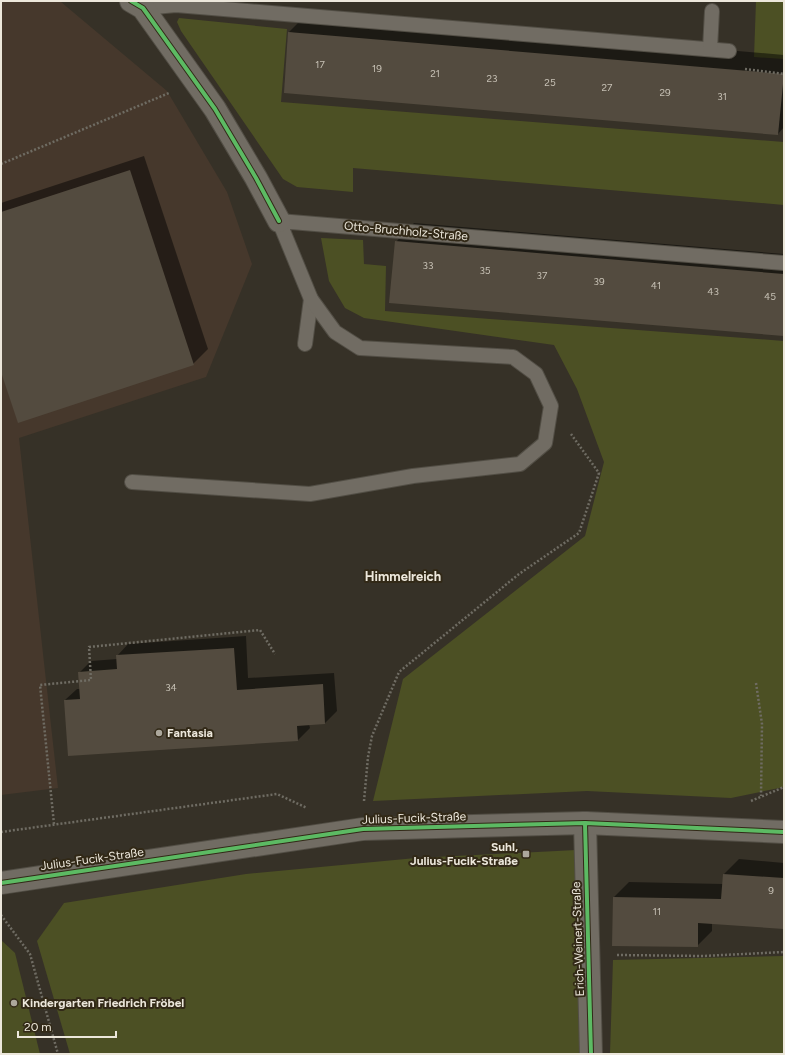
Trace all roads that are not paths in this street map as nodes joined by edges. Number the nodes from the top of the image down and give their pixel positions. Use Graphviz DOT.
graph roads {
  1 [pos="137,5"];
  2 [pos="712,11"];
  3 [pos="710,49"];
  4 [pos="729,51"];
  5 [pos="279,221"];
  6 [pos="784,263"];
  7 [pos="311,299"];
  8 [pos="305,344"];
  9 [pos="132,482"];
  10 [pos="585,823"];
  11 [pos="784,832"];
  12 [pos="1,883"];
  13 [pos="591,1054"];
  1 -- 3 [label="lane"];
  1 -- 5 [label="street"];
  2 -- 3 [label="lane"];
  3 -- 4 [label="lane"];
  5 -- 6 [label="lane, Otto-Bruchholz-Straße"];
  5 -- 7 [label="lane"];
  7 -- 8 [label="lane"];
  7 -- 9 [label="lane"];
  10 -- 11 [label="street, Julius-Fucik-Straße"];
  10 -- 12 [label="street, Julius-Fucik-Straße"];
  10 -- 13 [label="street, Erich-Weinert-Straße"];
}
